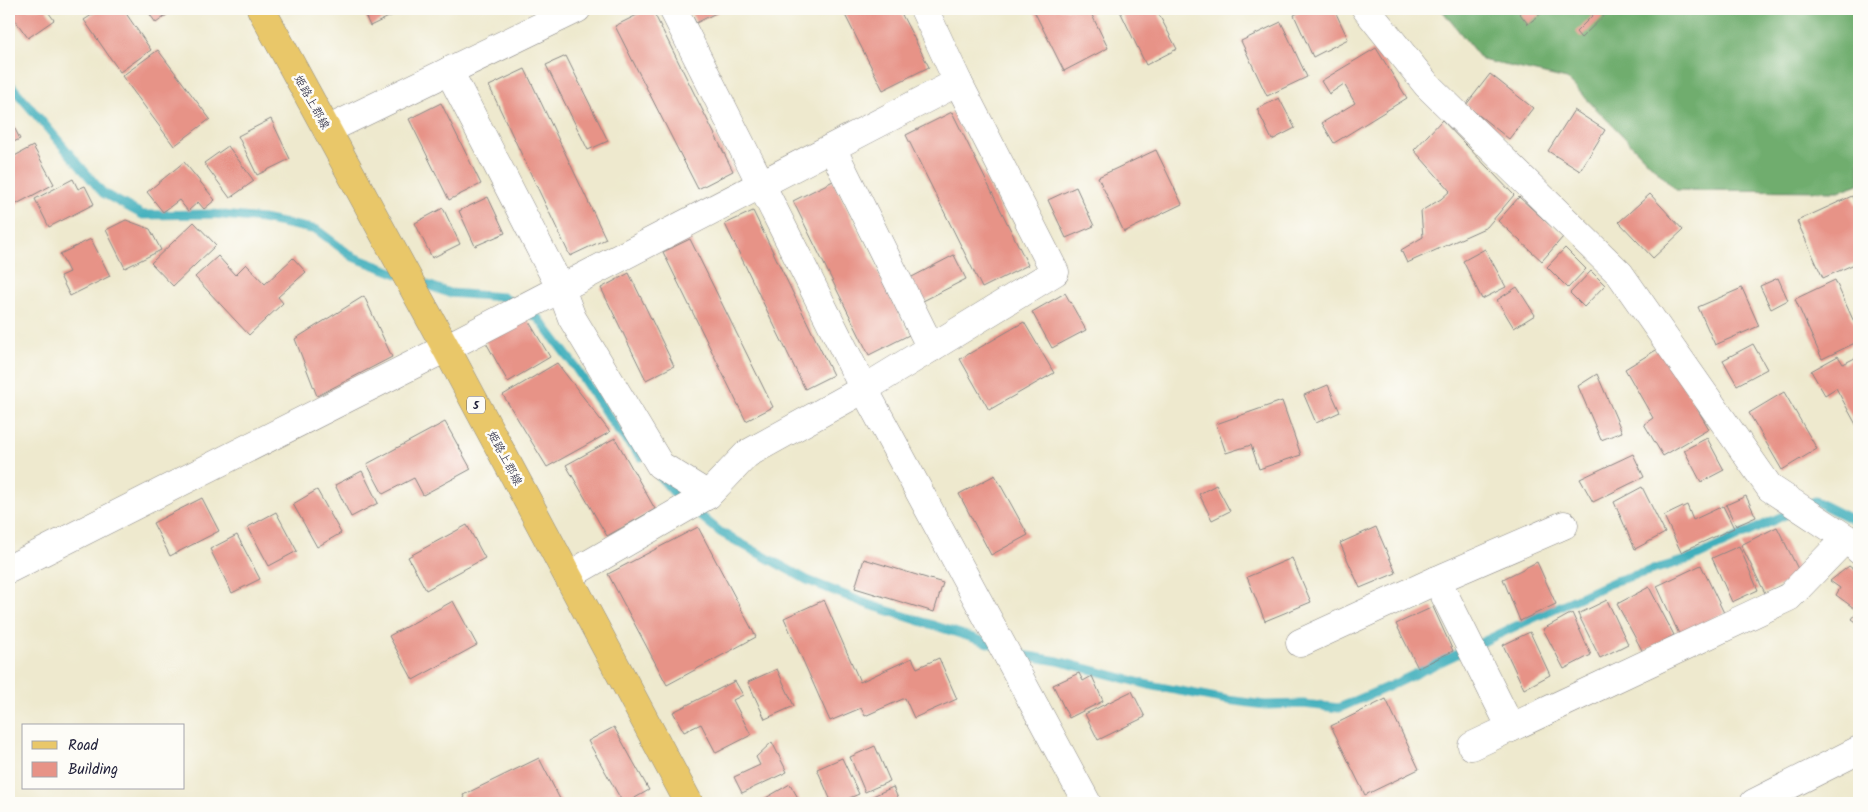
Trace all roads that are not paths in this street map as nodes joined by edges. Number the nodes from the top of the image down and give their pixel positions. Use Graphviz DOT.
graph roads {
  1 [pos="261,9"];
  2 [pos="577,9"];
  3 [pos="673,9"];
  4 [pos="924,9"];
  5 [pos="1366,9"];
  6 [pos="449,71"];
  7 [pos="958,82"];
  8 [pos="327,130"];
  9 [pos="832,148"];
  10 [pos="761,184"];
  11 [pos="560,288"];
  12 [pos="446,348"];
  13 [pos="931,348"];
  14 [pos="864,389"];
  15 [pos="708,495"];
  16 [pos="1564,525"];
  17 [pos="1853,544"];
  18 [pos="9,569"];
  19 [pos="568,576"];
  20 [pos="1437,580"];
  21 [pos="1300,643"];
  22 [pos="1511,728"];
  23 [pos="1472,746"];
  24 [pos="1859,750"];
  25 [pos="689,803"];
  26 [pos="1088,803"];
  27 [pos="1754,803"];
  1 -- 8 [label="main road, 姫路上郡線 / 5"];
  2 -- 6 [label="street"];
  3 -- 10 [label="street"];
  4 -- 7 [label="street"];
  5 -- 17 [label="street"];
  6 -- 8 [label="street"];
  6 -- 11 [label="street"];
  7 -- 9 [label="street"];
  7 -- 13 [label="street"];
  8 -- 12 [label="main road, 姫路上郡線 / 5"];
  9 -- 10 [label="street"];
  9 -- 13 [label="street"];
  10 -- 11 [label="street"];
  10 -- 14 [label="street"];
  11 -- 12 [label="street"];
  11 -- 15 [label="street"];
  12 -- 18 [label="street"];
  12 -- 19 [label="main road, 姫路上郡線 / 5"];
  13 -- 14 [label="street"];
  14 -- 15 [label="street"];
  14 -- 26 [label="street"];
  15 -- 19 [label="street"];
  16 -- 20 [label="street"];
  17 -- 22 [label="street"];
  19 -- 25 [label="main road, 姫路上郡線 / 5"];
  20 -- 21 [label="street"];
  20 -- 22 [label="street"];
  22 -- 23 [label="street"];
  24 -- 27 [label="street"];
}
